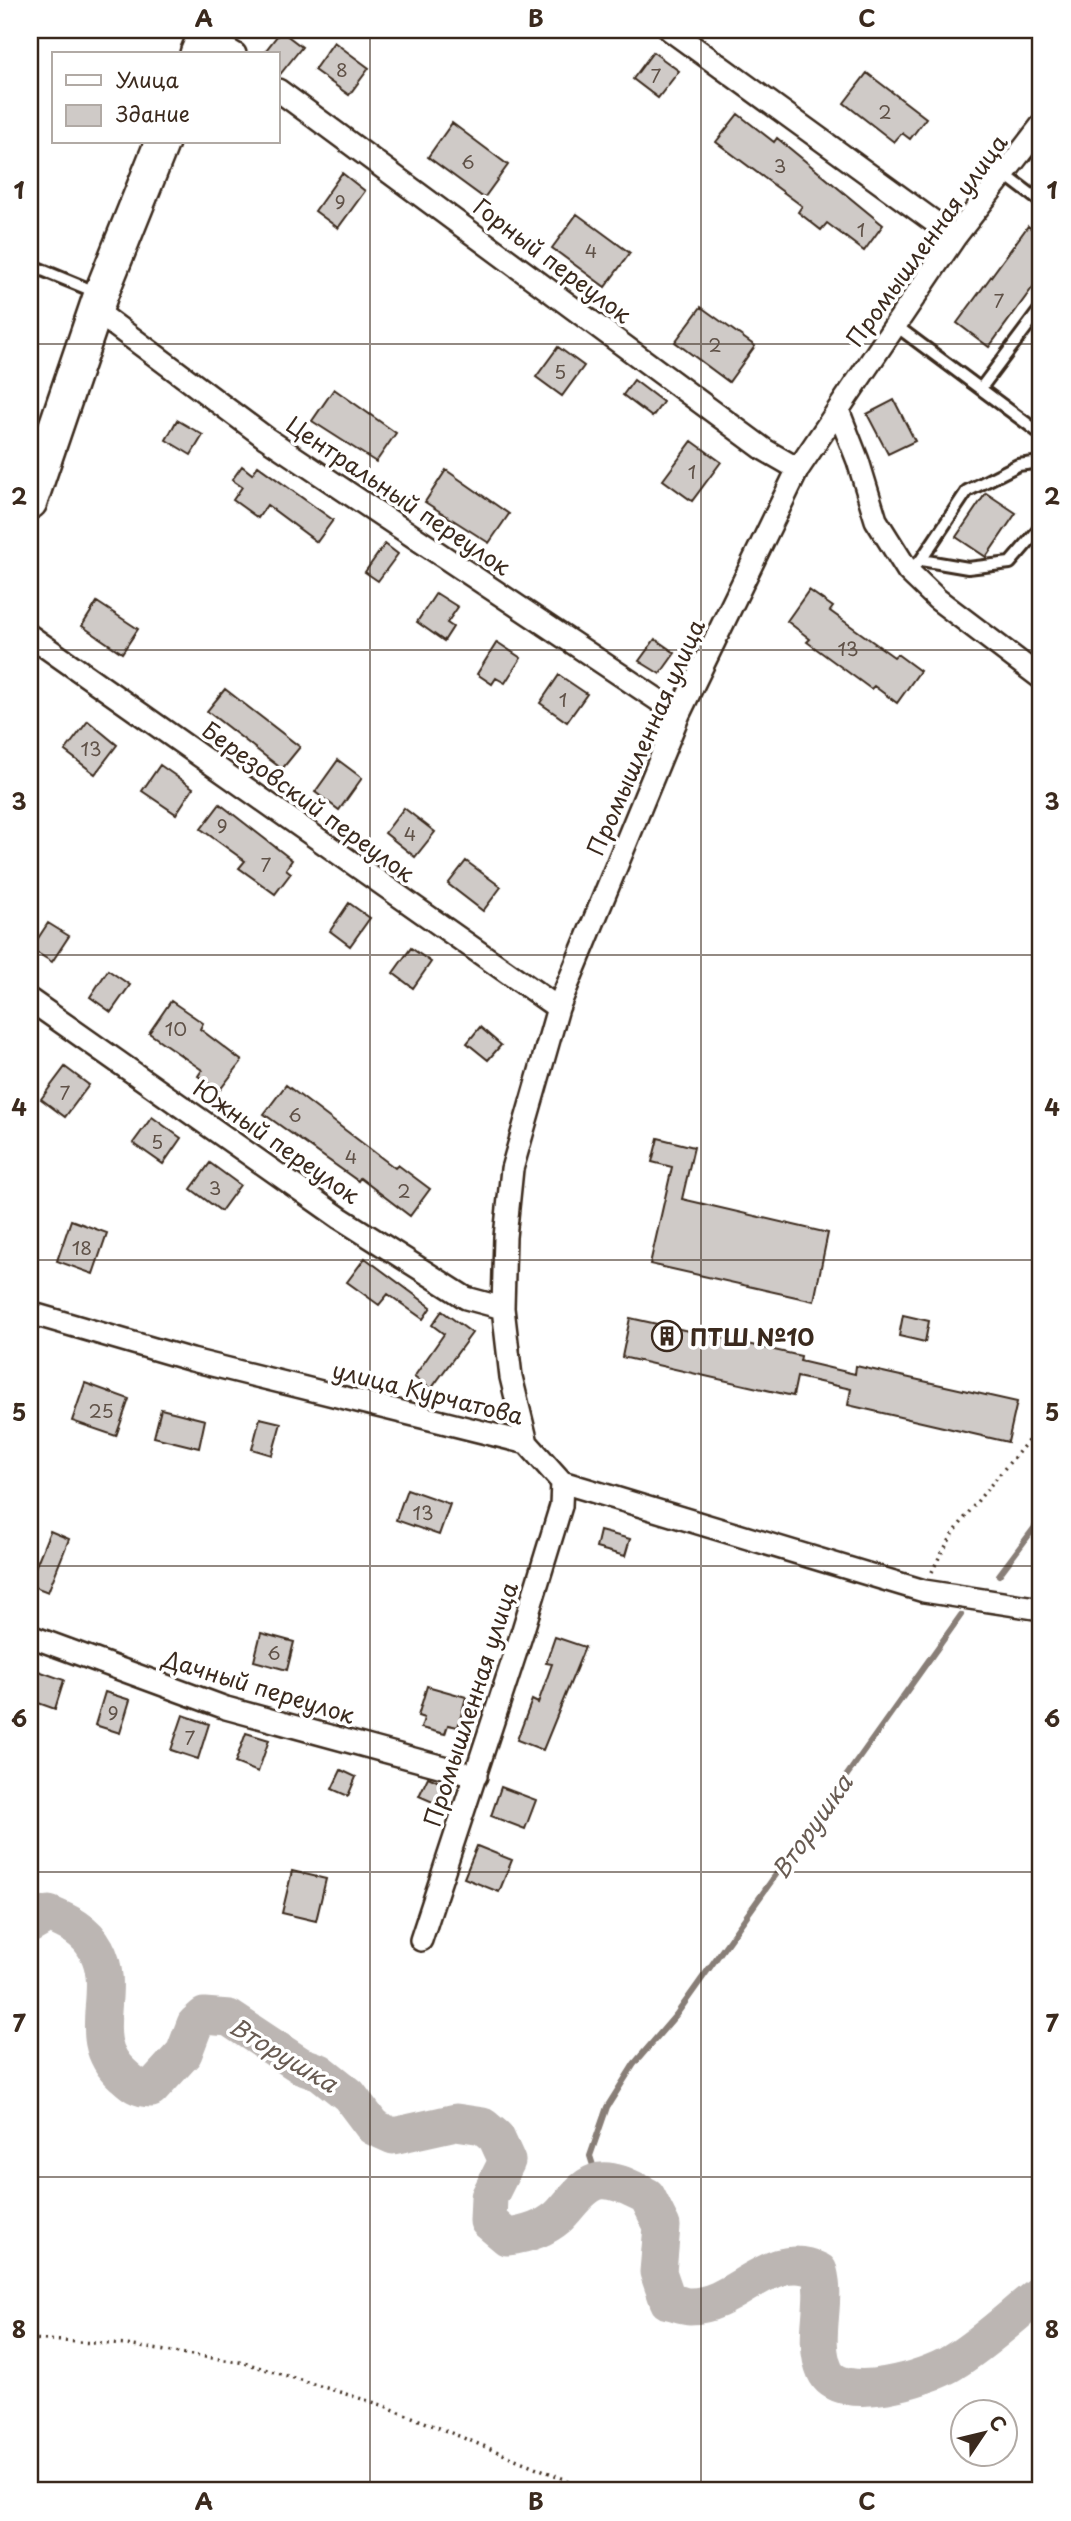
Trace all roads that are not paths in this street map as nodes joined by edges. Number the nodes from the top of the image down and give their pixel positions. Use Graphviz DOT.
graph roads {
  1 [pos="670,30"];
  2 [pos="200,37"];
  3 [pos="231,52"];
  4 [pos="280,91"];
  5 [pos="1041,126"];
  6 [pos="161,144"];
  7 [pos="1004,174"];
  8 [pos="1041,202"];
  9 [pos="955,237"];
  10 [pos="30,265"];
  11 [pos="98,303"];
  12 [pos="1041,308"];
  13 [pos="895,325"];
  14 [pos="981,388"];
  15 [pos="838,411"];
  16 [pos="1041,434"];
  17 [pos="1041,462"];
  18 [pos="798,469"];
  19 [pos="30,502"];
  20 [pos="1041,527"];
  21 [pos="915,566"];
  22 [pos="30,636"];
  23 [pos="1041,678"];
  24 [pos="679,714"];
  25 [pos="30,1000"];
  26 [pos="558,1008"];
  27 [pos="503,1308"];
  28 [pos="30,1313"];
  29 [pos="527,1443"];
  30 [pos="562,1482"];
  31 [pos="1041,1609"];
  32 [pos="30,1636"];
  33 [pos="475,1776"];
  34 [pos="421,1940"];
  1 -- 9 [label="street"];
  2 -- 3 [label="street"];
  4 -- 18 [label="street, Горный переулок"];
  5 -- 7 [label="street, Промышленная улица"];
  6 -- 11 [label="main road"];
  7 -- 8 [label="lane"];
  7 -- 9 [label="street, Промышленная улица"];
  9 -- 13 [label="street, Промышленная улица"];
  10 -- 11 [label="lane"];
  11 -- 19 [label="main road"];
  11 -- 24 [label="street, Центральный переулок"];
  12 -- 14 [label="lane"];
  13 -- 14 [label="lane"];
  13 -- 15 [label="street, Промышленная улица"];
  14 -- 16 [label="lane"];
  15 -- 18 [label="street, Промышленная улица"];
  15 -- 21 [label="street"];
  17 -- 21 [label="lane"];
  18 -- 24 [label="street, Промышленная улица"];
  20 -- 21 [label="lane"];
  21 -- 23 [label="street"];
  22 -- 26 [label="street, Березовский переулок"];
  24 -- 26 [label="street, Промышленная улица"];
  25 -- 27 [label="street, Южный переулок"];
  26 -- 27 [label="street, Промышленная улица"];
  27 -- 29 [label="street, Промышленная улица"];
  28 -- 29 [label="street, улица Курчатова"];
  29 -- 30 [label="street, улица Курчатова"];
  30 -- 31 [label="street"];
  30 -- 33 [label="street, Промышленная улица"];
  32 -- 33 [label="street, Дачный переулок"];
  33 -- 34 [label="street, Промышленная улица"];
}
